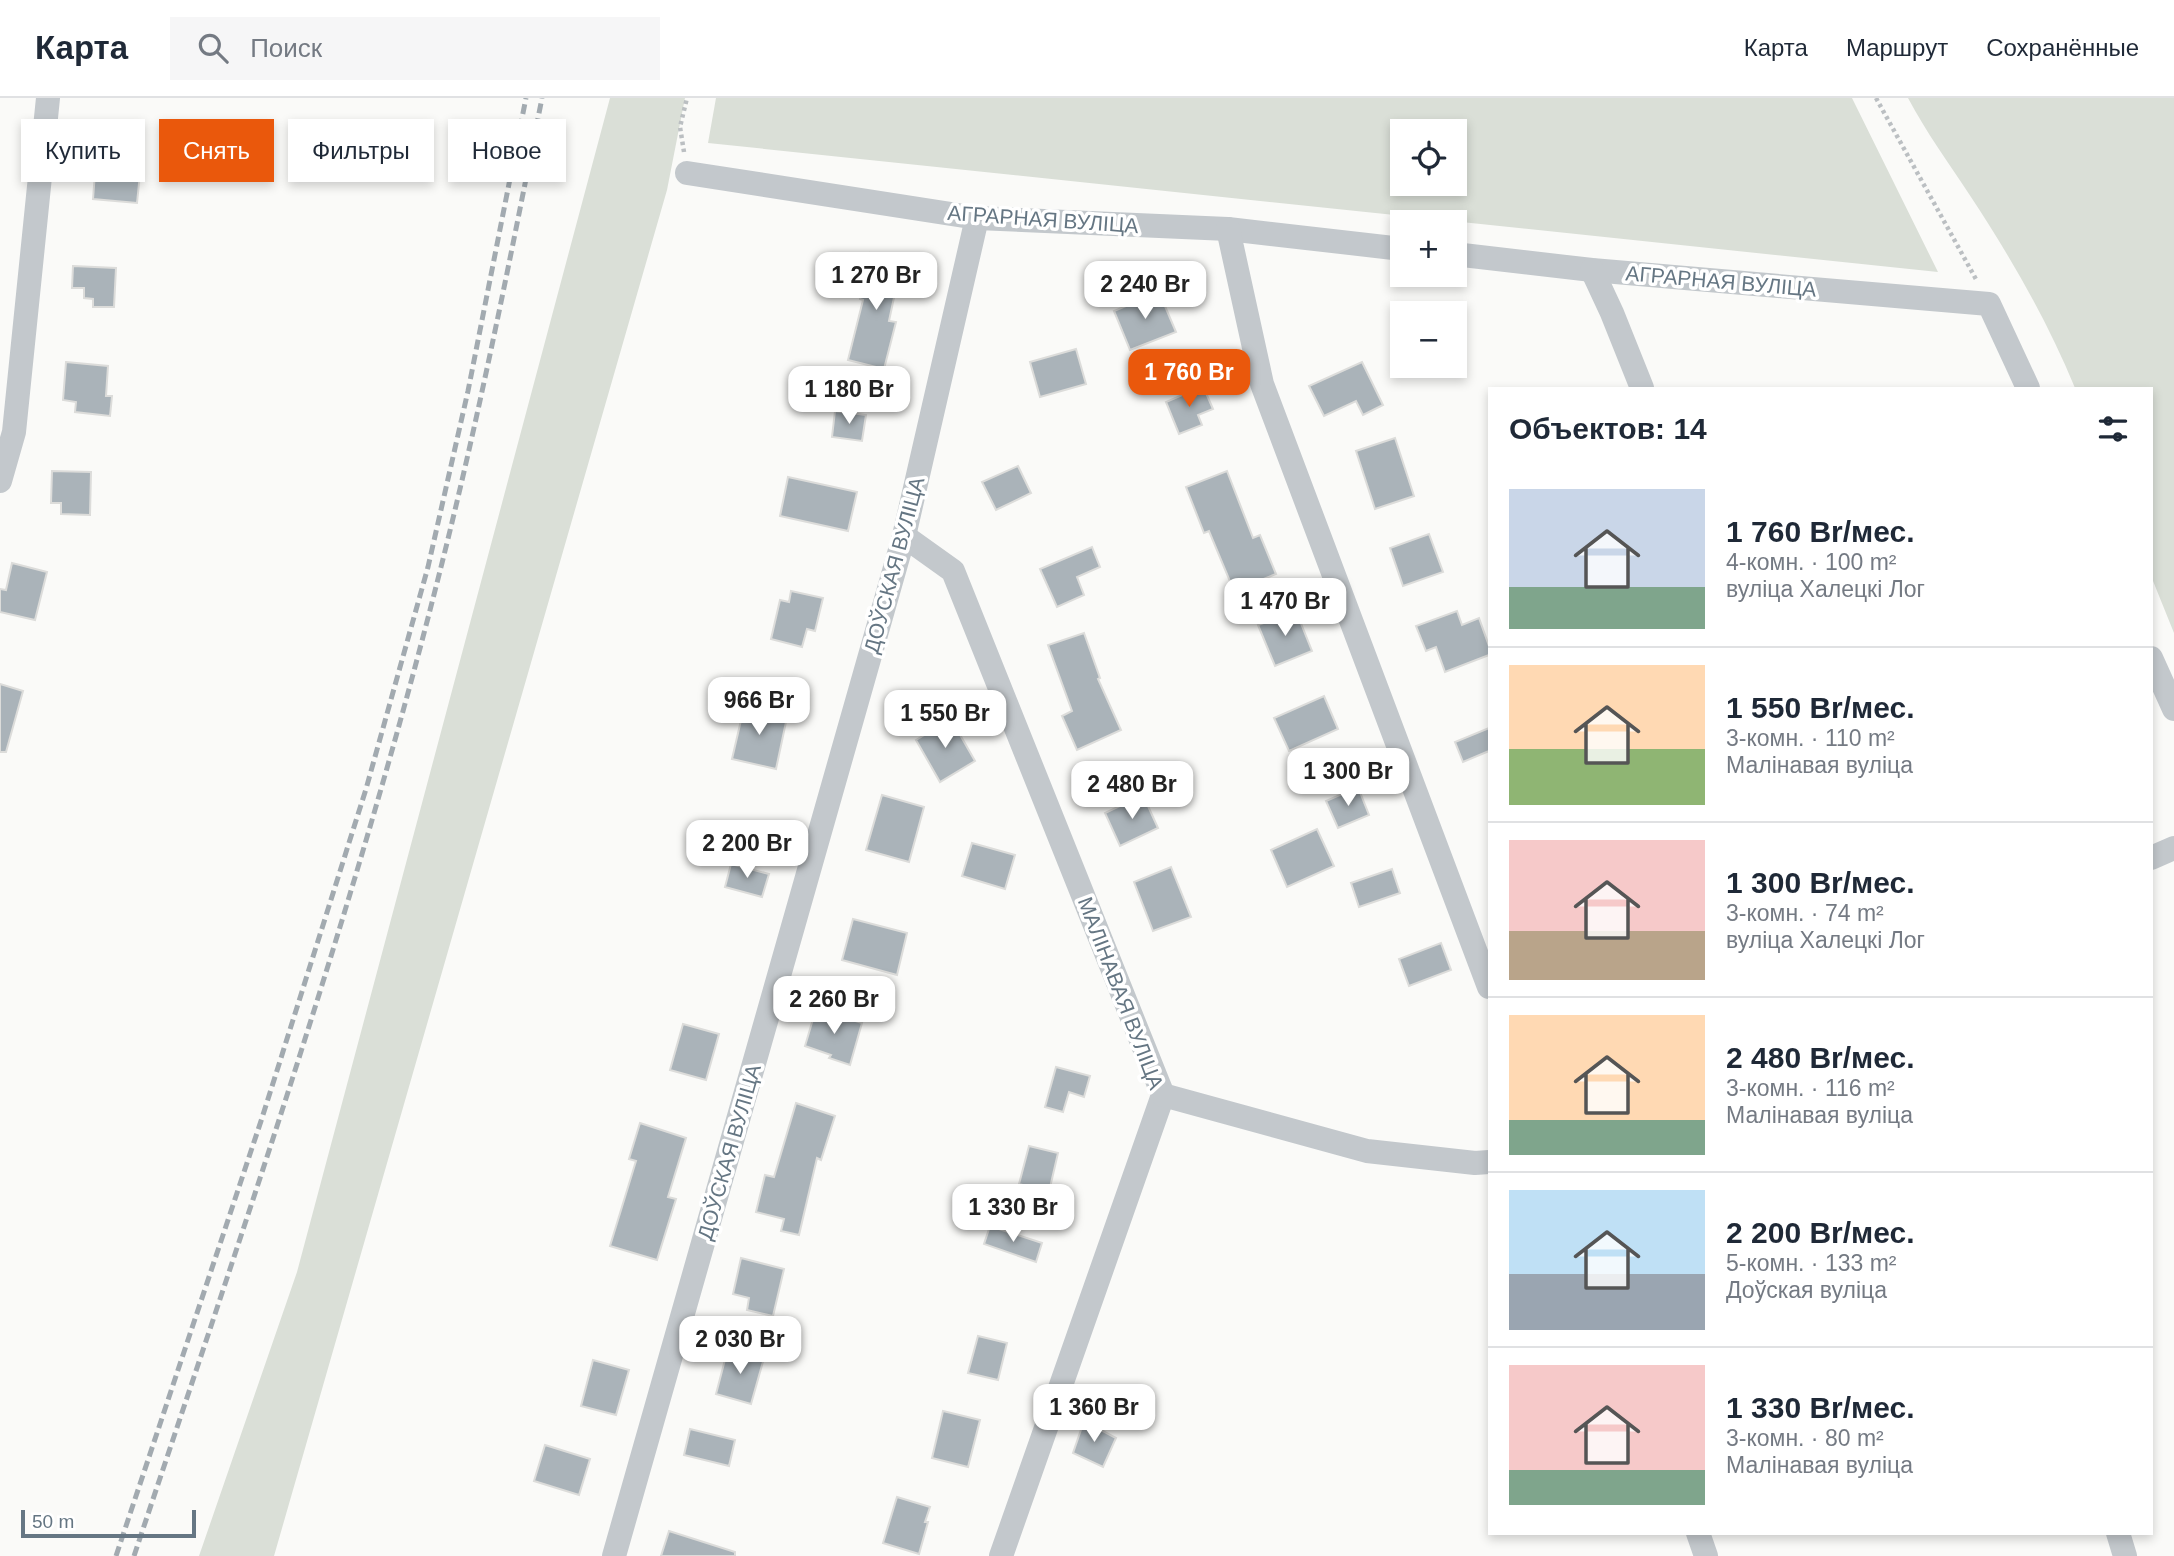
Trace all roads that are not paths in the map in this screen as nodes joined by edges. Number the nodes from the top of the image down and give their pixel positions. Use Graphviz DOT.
graph roads {
  1 [pos="48,98"];
  2 [pos="687,173"];
  3 [pos="977,218"];
  4 [pos="1228,229"];
  5 [pos="1390,248"];
  6 [pos="1467,256"];
  7 [pos="1592,270"];
  8 [pos="1642,387"];
  9 [pos="2028,387"];
  10 [pos="1,475"];
  11 [pos="904,536"];
  12 [pos="2153,662"];
  13 [pos="2174,709"];
  14 [pos="2174,848"];
  15 [pos="2153,857"];
  16 [pos="1488,984"];
  17 [pos="1163,1094"];
  18 [pos="1488,1162"];
  19 [pos="1700,1535"];
  20 [pos="2119,1535"];
  21 [pos="614,1556"];
  22 [pos="1001,1556"];
  23 [pos="1706,1556"];
  24 [pos="2125,1556"];
  1 -- 10 [label="street"];
  2 -- 3 [label="street, АГРАРНАЯ ВУЛІЦА"];
  3 -- 4 [label="street, АГРАРНАЯ ВУЛІЦА"];
  3 -- 11 [label="street, ДОЎСКАЯ ВУЛІЦА"];
  4 -- 5 [label="street, АГРАРНАЯ ВУЛІЦА"];
  4 -- 16 [label="street"];
  6 -- 7 [label="street, АГРАРНАЯ ВУЛІЦА"];
  7 -- 8 [label="street"];
  7 -- 9 [label="street, АГРАРНАЯ ВУЛІЦА"];
  11 -- 17 [label="street, МАЛІНАВАЯ ВУЛІЦА"];
  11 -- 21 [label="street, ДОЎСКАЯ ВУЛІЦА"];
  12 -- 13 [label="street"];
  14 -- 15 [label="street"];
  17 -- 18 [label="street"];
  17 -- 22 [label="street, МАЛІНАВАЯ ВУЛІЦА"];
  19 -- 23 [label="street"];
  20 -- 24 [label="street"];
}
